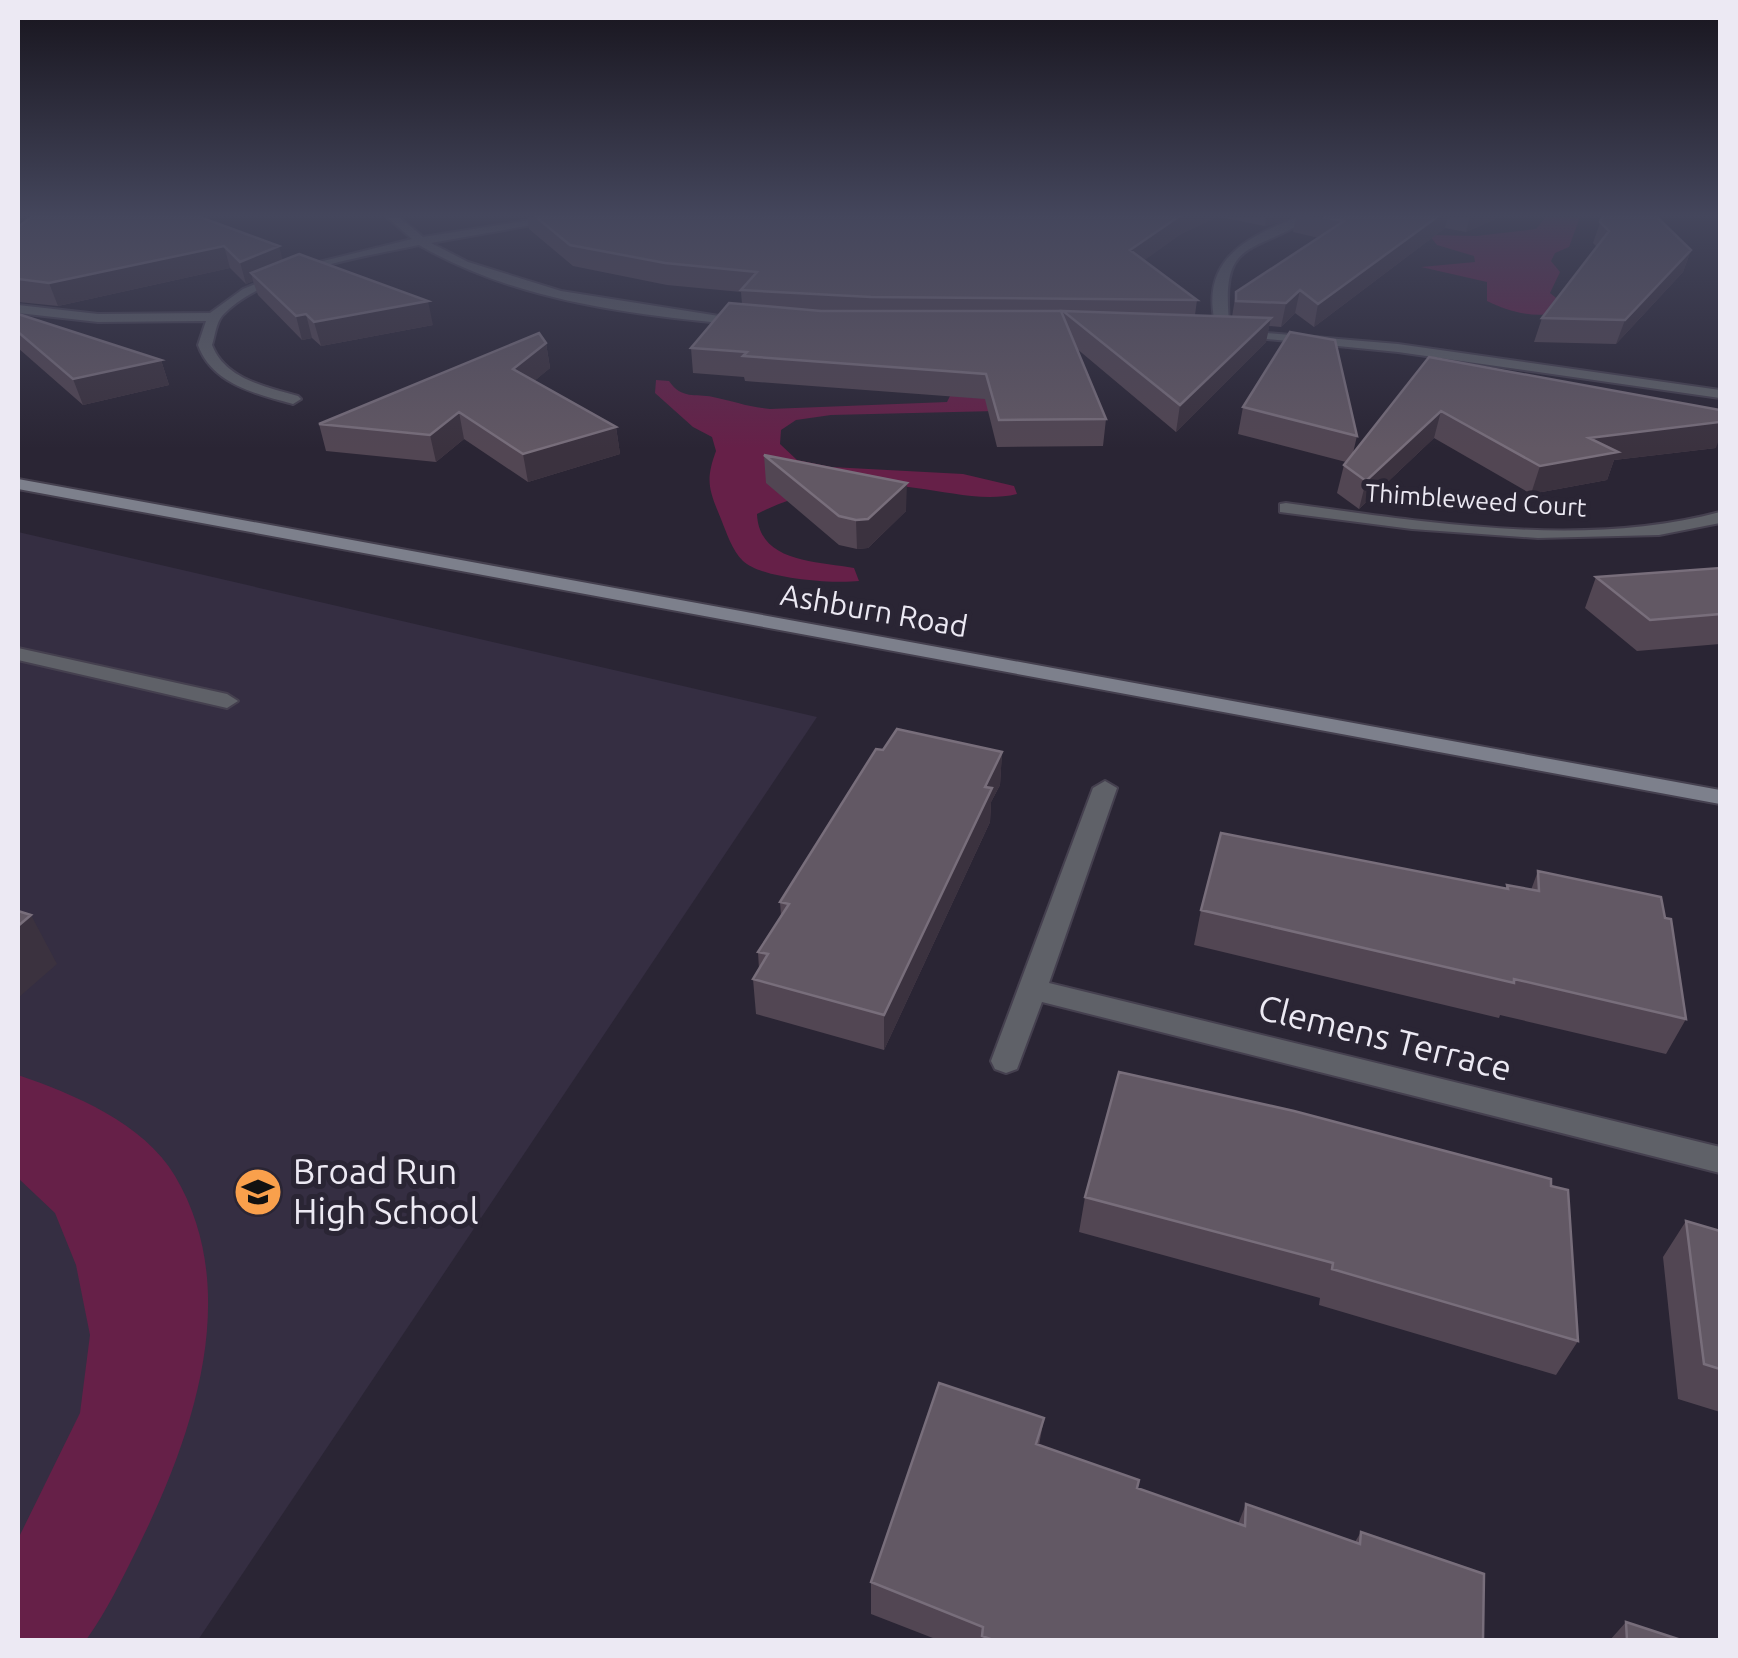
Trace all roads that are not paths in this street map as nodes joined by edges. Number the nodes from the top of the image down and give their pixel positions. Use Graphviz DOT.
graph roads {
  1 [pos="242,294"];
  2 [pos="571,294"];
  3 [pos="1218,294"];
  4 [pos="18,309"];
  5 [pos="211,316"];
  6 [pos="774,324"];
  7 [pos="1207,330"];
  8 [pos="1224,331"];
  9 [pos="1720,394"];
  10 [pos="293,399"];
  11 [pos="18,484"];
  12 [pos="1286,508"];
  13 [pos="1720,517"];
  14 [pos="18,654"];
  15 [pos="227,700"];
  16 [pos="1105,788"];
  17 [pos="1720,797"];
  18 [pos="1032,989"];
  19 [pos="1006,1060"];
  20 [pos="1720,1160"];
  1 -- 5 [label="street"];
  2 -- 6 [label="street"];
  3 -- 8 [label="street"];
  4 -- 5 [label="street"];
  5 -- 10 [label="street"];
  7 -- 8 [label="street"];
  8 -- 9 [label="street"];
  11 -- 17 [label="main road, Ashburn Road"];
  12 -- 13 [label="street, Thimbleweed Court"];
  14 -- 15 [label="street"];
  16 -- 18 [label="street"];
  18 -- 19 [label="street"];
  18 -- 20 [label="street, Clemens Terrace"];
}
